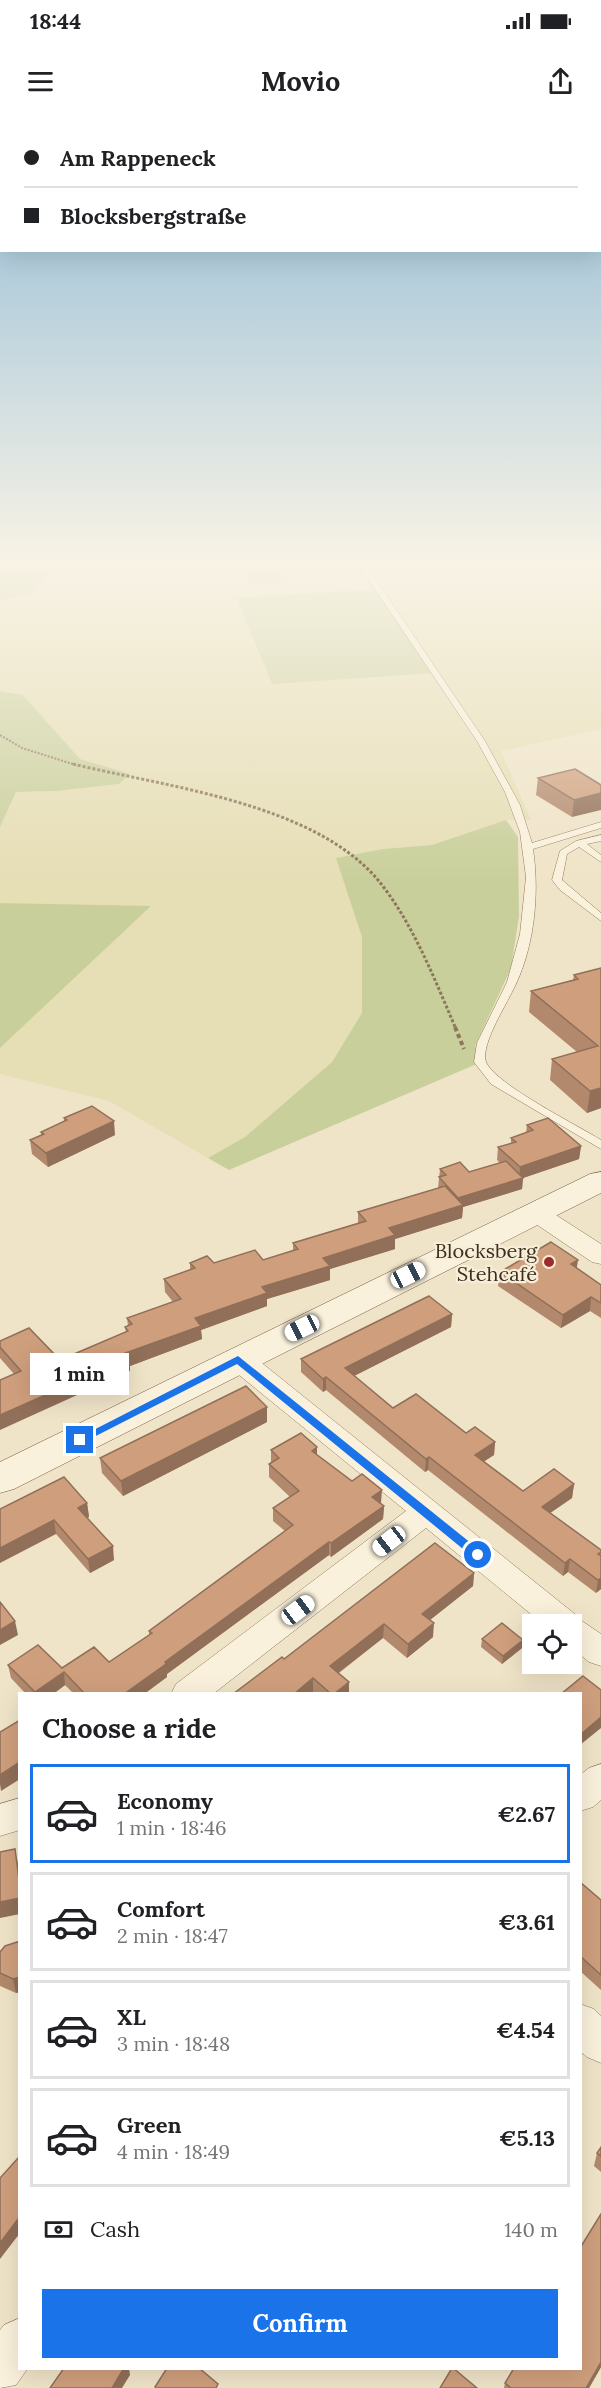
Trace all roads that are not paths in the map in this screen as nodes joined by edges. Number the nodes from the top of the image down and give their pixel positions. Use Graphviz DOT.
graph roads {
  1 [pos="432,668"];
  2 [pos="601,825"];
  3 [pos="601,838"];
  4 [pos="579,843"];
  5 [pos="529,847"];
  6 [pos="601,859"];
  7 [pos="601,918"];
  8 [pos="601,1145"];
  9 [pos="601,1181"];
  10 [pos="536,1213"];
  11 [pos="601,1256"];
  12 [pos="238,1359"];
  13 [pos="0,1479"];
  14 [pos="425,1514"];
  15 [pos="552,1614"];
  16 [pos="582,1638"];
  17 [pos="601,1653"];
  18 [pos="191,1692"];
  19 [pos="601,1779"];
  20 [pos="582,1794"];
  21 [pos="18,1815"];
  22 [pos="0,1820"];
  23 [pos="582,2025"];
  24 [pos="601,2043"];
  25 [pos="18,2344"];
  26 [pos="0,2369"];
  1 -- 5 [label="lane"];
  2 -- 5 [label="lane"];
  3 -- 4 [label="lane"];
  4 -- 6 [label="lane"];
  4 -- 7 [label="lane"];
  5 -- 8 [label="lane"];
  9 -- 10 [label="main road"];
  10 -- 11 [label="street"];
  10 -- 12 [label="main road"];
  12 -- 13 [label="main road"];
  12 -- 14 [label="street"];
  14 -- 15 [label="street"];
  14 -- 18 [label="street"];
  16 -- 17 [label="street"];
  19 -- 20 [label="street"];
  21 -- 22 [label="street"];
  23 -- 24 [label="street"];
  25 -- 26 [label="street"];
}
